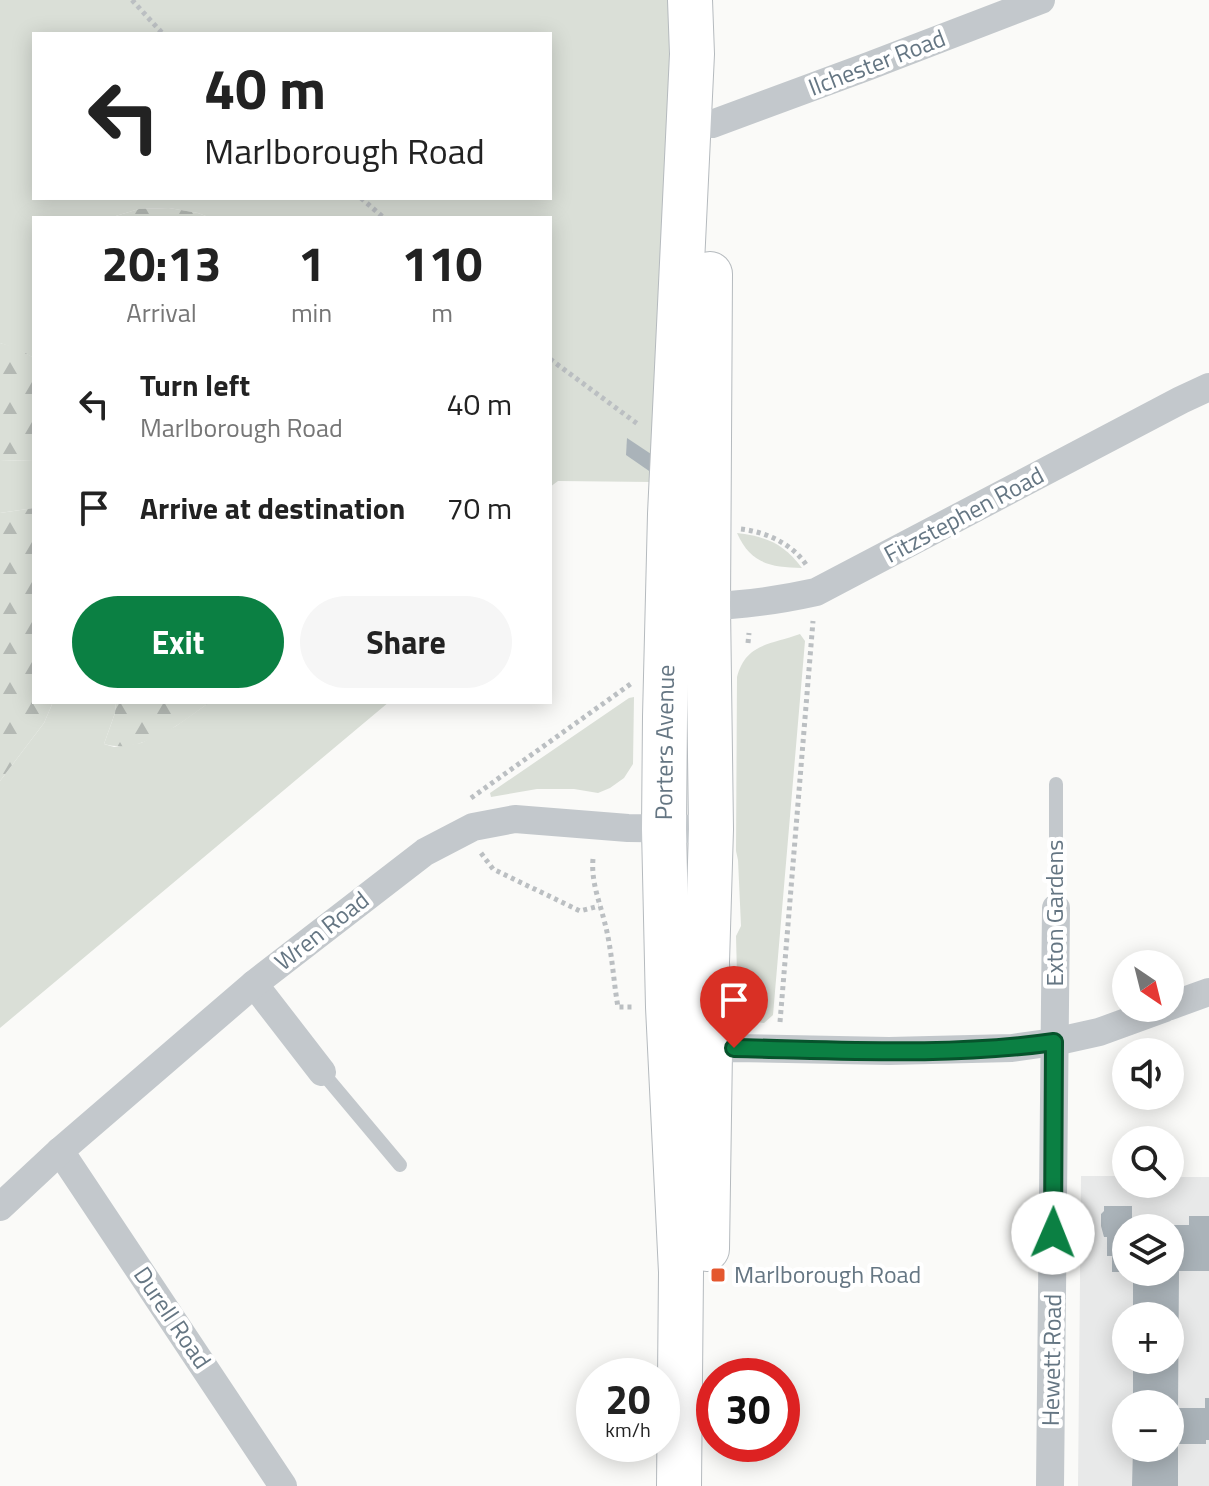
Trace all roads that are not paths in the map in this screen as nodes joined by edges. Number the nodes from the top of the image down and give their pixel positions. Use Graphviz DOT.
graph roads {
  1 [pos="690,0"];
  2 [pos="713,0"];
  3 [pos="1041,0"];
  4 [pos="712,124"];
  5 [pos="1209,387"];
  6 [pos="688,606"];
  7 [pos="1056,784"];
  8 [pos="664,829"];
  9 [pos="711,829"];
  10 [pos="1056,908"];
  11 [pos="254,984"];
  12 [pos="1209,992"];
  13 [pos="1184,1001"];
  14 [pos="1126,1022"];
  15 [pos="1054,1042"];
  16 [pos="710,1050"];
  17 [pos="322,1072"];
  18 [pos="60,1151"];
  19 [pos="400,1165"];
  20 [pos="0,1207"];
  21 [pos="283,1486"];
  22 [pos="679,1486"];
  23 [pos="703,1486"];
  24 [pos="1050,1486"];
  1 -- 6 [label="main road, Porters Avenue"];
  2 -- 4 [label="main road, Porters Avenue"];
  3 -- 4 [label="street, Ilchester Road"];
  4 -- 6 [label="main road, Porters Avenue"];
  5 -- 6 [label="street, Fitzstephen Road"];
  6 -- 8 [label="main road, Porters Avenue"];
  6 -- 9 [label="main road, Porters Avenue"];
  7 -- 10 [label="lane, Exton Gardens"];
  8 -- 9 [label="street, Wren Road"];
  8 -- 11 [label="street, Wren Road"];
  8 -- 22 [label="main road, Porters Avenue"];
  9 -- 16 [label="main road, Porters Avenue"];
  10 -- 15 [label="street, Exton Gardens"];
  11 -- 17 [label="street"];
  11 -- 18 [label="street, Wren Road"];
  12 -- 13 [label="street"];
  14 -- 15 [label="street"];
  15 -- 16 [label="street"];
  15 -- 24 [label="street, Hewett Road"];
  16 -- 23 [label="main road, Porters Avenue"];
  17 -- 19 [label="lane"];
  18 -- 20 [label="street, Wren Road"];
  18 -- 21 [label="street, Durell Road"];
}
